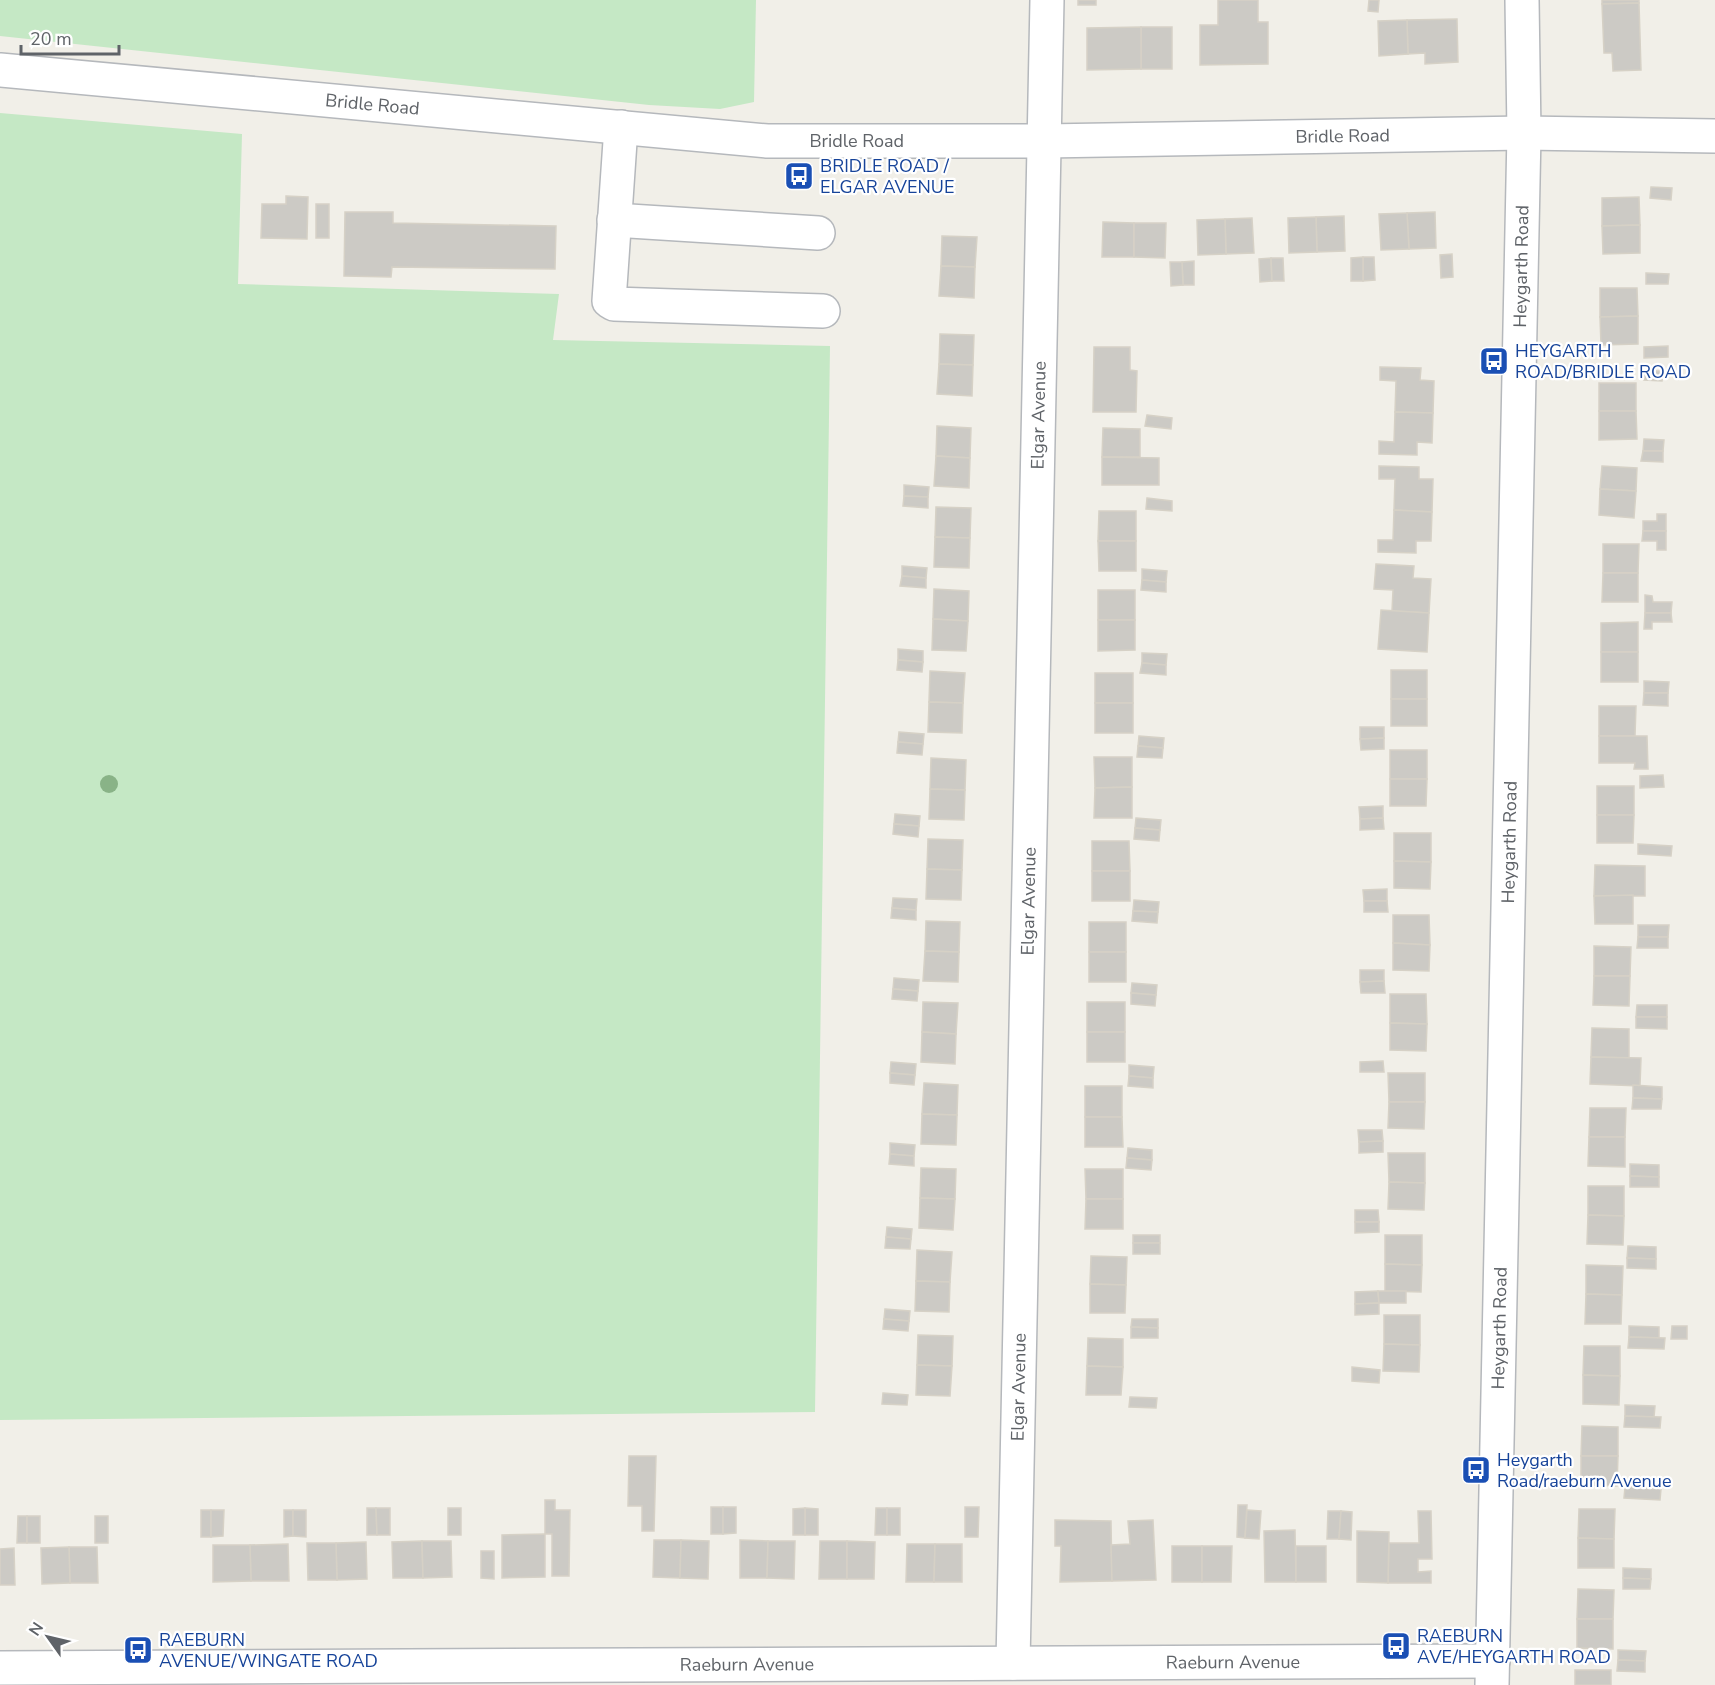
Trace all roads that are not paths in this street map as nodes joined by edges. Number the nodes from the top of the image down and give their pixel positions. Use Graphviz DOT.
graph roads {
  1 [pos="1047,0"];
  2 [pos="1522,0"];
  3 [pos="0,70"];
  4 [pos="621,128"];
  5 [pos="1524,133"];
  6 [pos="1715,136"];
  7 [pos="1045,141"];
  8 [pos="614,220"];
  9 [pos="818,232"];
  10 [pos="823,311"];
  11 [pos="1013,1663"];
  12 [pos="0,1668"];
  13 [pos="1492,1673"];
  1 -- 7 [label="street, Elgar Avenue"];
  2 -- 5 [label="street, Heygarth Road"];
  3 -- 4 [label="street, Bridle Road"];
  4 -- 7 [label="street, Bridle Road"];
  4 -- 8 [label="street"];
  5 -- 6 [label="street, Bridle Road"];
  5 -- 7 [label="street, Bridle Road"];
  5 -- 13 [label="street, Heygarth Road"];
  7 -- 11 [label="street, Elgar Avenue"];
  8 -- 9 [label="street"];
  8 -- 10 [label="street"];
  11 -- 12 [label="street, Raeburn Avenue"];
  11 -- 13 [label="street, Raeburn Avenue"];
}
